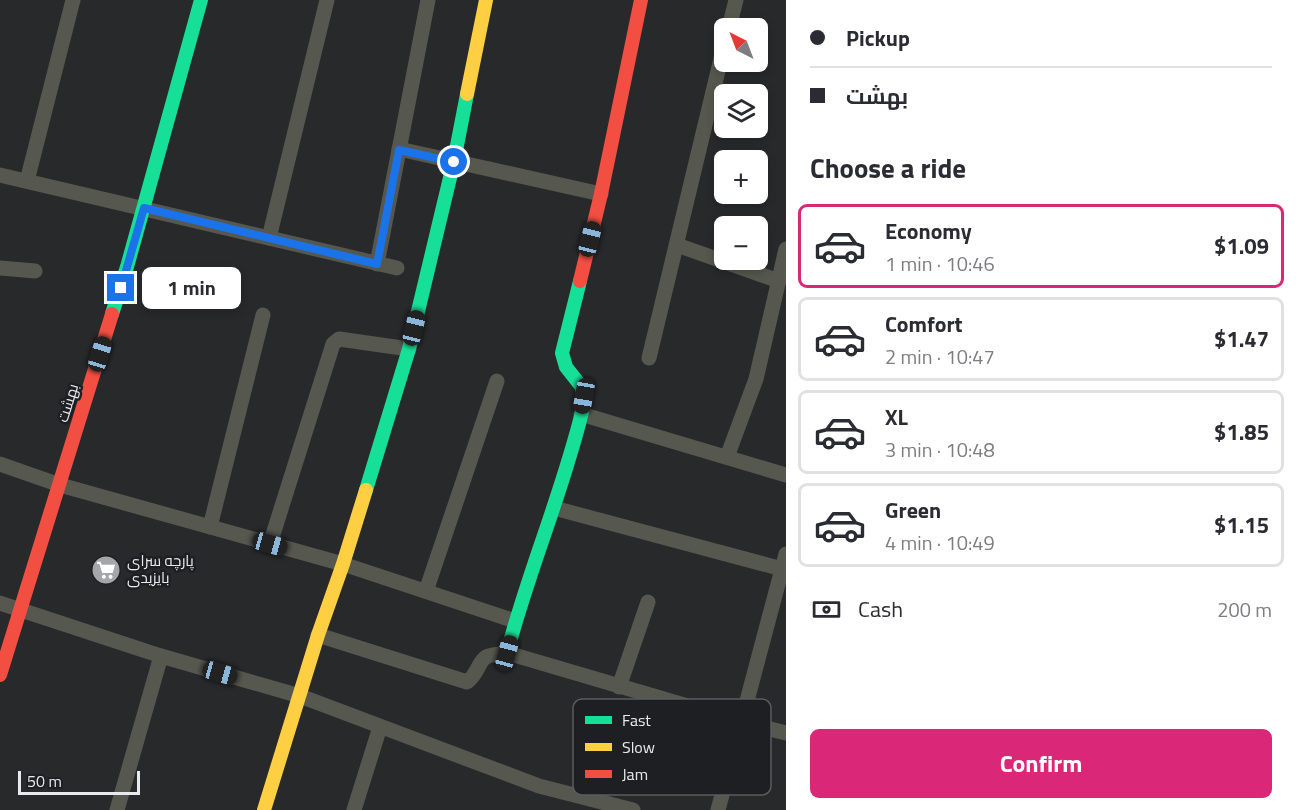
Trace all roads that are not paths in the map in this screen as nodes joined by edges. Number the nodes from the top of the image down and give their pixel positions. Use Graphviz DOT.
graph roads {
  1 [pos="73,0"];
  2 [pos="201,0"];
  3 [pos="327,0"];
  4 [pos="428,0"];
  5 [pos="486,0"];
  6 [pos="641,0"];
  7 [pos="736,0"];
  8 [pos="732,18"];
  9 [pos="718,72"];
  10 [pos="399,150"];
  11 [pos="454,162"];
  12 [pos="0,175"];
  13 [pos="27,181"];
  14 [pos="601,194"];
  15 [pos="144,208"];
  16 [pos="269,238"];
  17 [pos="676,245"];
  18 [pos="786,249"];
  19 [pos="377,264"];
  20 [pos="0,268"];
  21 [pos="397,268"];
  22 [pos="35,271"];
  23 [pos="778,281"];
  24 [pos="263,315"];
  25 [pos="409,349"];
  26 [pos="649,358"];
  27 [pos="496,381"];
  28 [pos="581,414"];
  29 [pos="727,457"];
  30 [pos="0,464"];
  31 [pos="786,475"];
  32 [pos="60,485"];
  33 [pos="554,508"];
  34 [pos="210,527"];
  35 [pos="270,544"];
  36 [pos="786,554"];
  37 [pos="343,564"];
  38 [pos="784,570"];
  39 [pos="426,591"];
  40 [pos="648,602"];
  41 [pos="0,603"];
  42 [pos="20,610"];
  43 [pos="515,621"];
  44 [pos="318,635"];
  45 [pos="507,653"];
  46 [pos="161,656"];
  47 [pos="0,675"];
  48 [pos="619,687"];
  49 [pos="300,696"];
  50 [pos="661,699"];
  51 [pos="748,699"];
  52 [pos="380,727"];
  53 [pos="771,729"];
  54 [pos="786,733"];
  55 [pos="573,795"];
  56 [pos="574,795"];
  57 [pos="722,795"];
  58 [pos="117,810"];
  59 [pos="264,810"];
  60 [pos="354,810"];
  61 [pos="633,810"];
  62 [pos="718,810"];
  1 -- 13 [label="street"];
  2 -- 15 [label="street, بهشت"];
  3 -- 16 [label="street"];
  4 -- 10 [label="street"];
  5 -- 11 [label="street"];
  6 -- 14 [label="street"];
  7 -- 8 [label="street"];
  9 -- 17 [label="street"];
  10 -- 11 [label="street"];
  10 -- 19 [label="street"];
  11 -- 14 [label="street"];
  11 -- 25 [label="street"];
  12 -- 13 [label="street"];
  13 -- 15 [label="street"];
  14 -- 28 [label="street"];
  15 -- 16 [label="street"];
  15 -- 32 [label="street, بهشت"];
  16 -- 19 [label="street"];
  17 -- 23 [label="street"];
  17 -- 26 [label="street"];
  18 -- 23 [label="street"];
  19 -- 21 [label="street"];
  20 -- 22 [label="street"];
  23 -- 29 [label="street"];
  24 -- 34 [label="street"];
  25 -- 35 [label="street"];
  25 -- 37 [label="street"];
  27 -- 39 [label="street"];
  28 -- 29 [label="street"];
  28 -- 33 [label="street"];
  29 -- 31 [label="street"];
  30 -- 32 [label="street"];
  32 -- 34 [label="street"];
  32 -- 42 [label="street, بهشت"];
  33 -- 38 [label="street"];
  33 -- 43 [label="street"];
  34 -- 35 [label="street"];
  35 -- 37 [label="street"];
  36 -- 38 [label="street"];
  37 -- 39 [label="street"];
  37 -- 44 [label="street"];
  38 -- 51 [label="street"];
  39 -- 43 [label="street"];
  40 -- 48 [label="street"];
  41 -- 42 [label="street"];
  42 -- 46 [label="street"];
  42 -- 47 [label="street, بهشت"];
  43 -- 45 [label="street"];
  44 -- 45 [label="street"];
  44 -- 49 [label="street"];
  45 -- 48 [label="street"];
  46 -- 49 [label="street"];
  46 -- 58 [label="street"];
  48 -- 50 [label="street"];
  49 -- 52 [label="street"];
  49 -- 59 [label="street"];
  52 -- 55 [label="street"];
  52 -- 60 [label="street"];
  53 -- 54 [label="street"];
  56 -- 61 [label="street"];
  57 -- 62 [label="street"];
}
